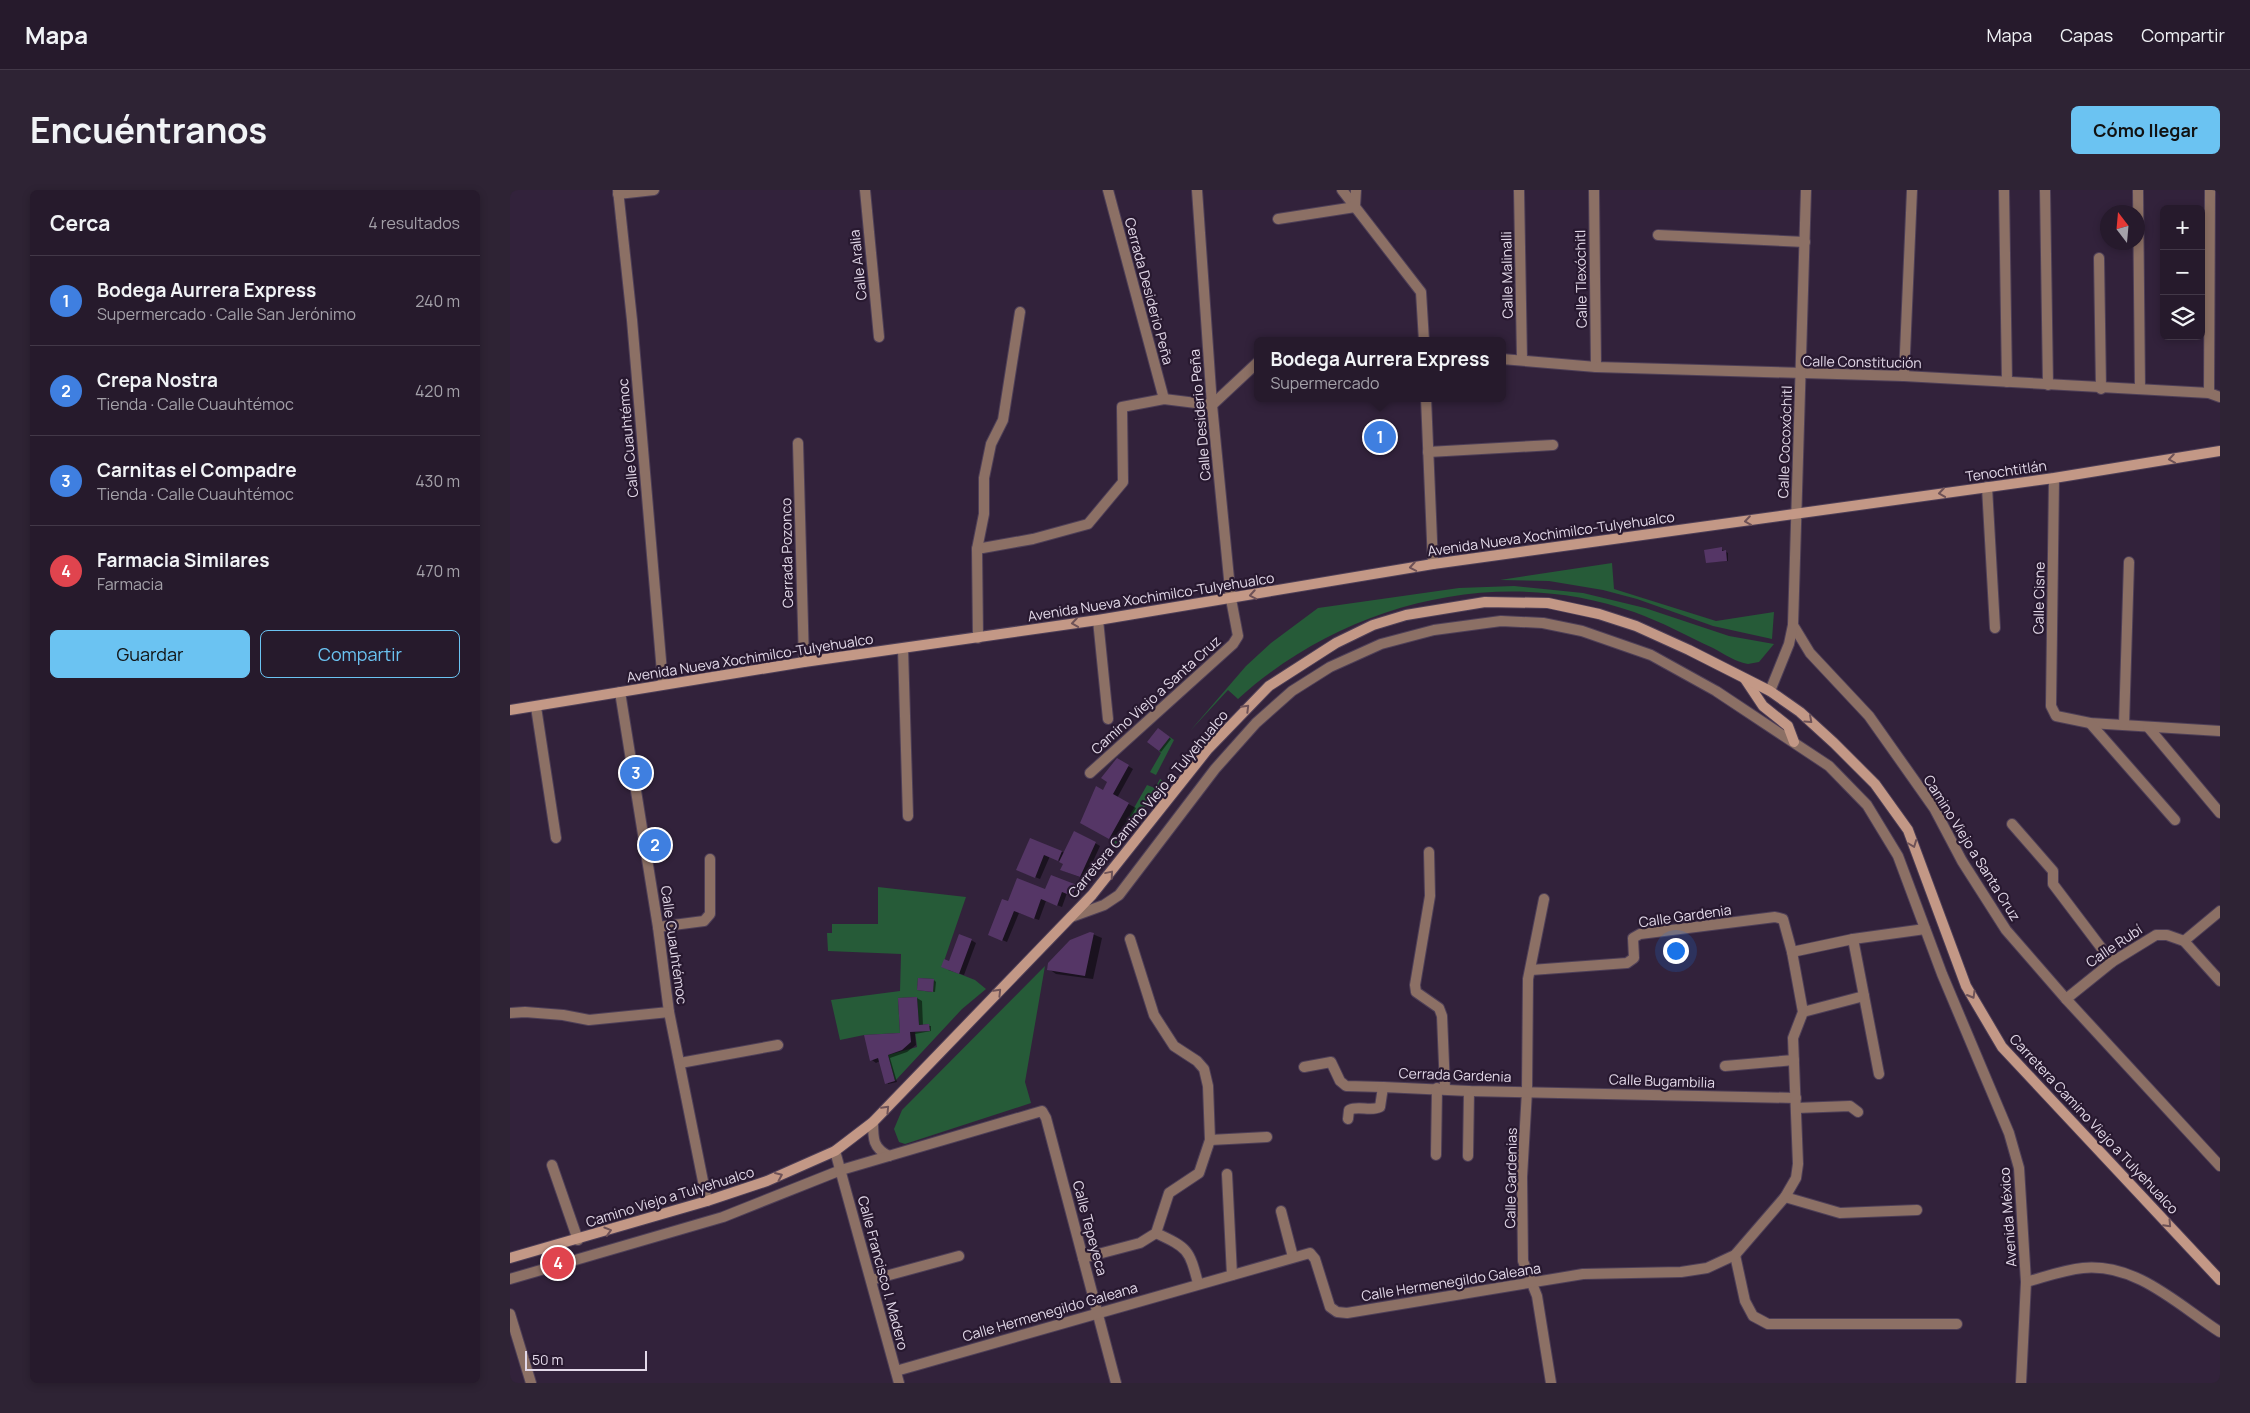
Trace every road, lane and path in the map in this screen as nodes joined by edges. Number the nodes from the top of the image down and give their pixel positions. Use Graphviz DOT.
graph roads {
  1 [pos="654,190"];
  2 [pos="865,190"];
  3 [pos="1108,190"];
  4 [pos="1197,190"];
  5 [pos="1342,190"];
  6 [pos="1356,190"];
  7 [pos="1519,190"];
  8 [pos="1594,190"];
  9 [pos="1806,190"];
  10 [pos="1912,190"];
  11 [pos="2004,190"];
  12 [pos="2045,190"];
  13 [pos="2138,190"];
  14 [pos="2210,190"];
  15 [pos="618,192"];
  16 [pos="1356,207"];
  17 [pos="1278,219"];
  18 [pos="1658,235"];
  19 [pos="1805,242"];
  20 [pos="2099,258"];
  21 [pos="1020,312"];
  22 [pos="879,337"];
  23 [pos="1424,337"];
  24 [pos="1506,359"];
  25 [pos="1522,360"];
  26 [pos="1254,366"];
  27 [pos="1596,367"];
  28 [pos="1801,374"];
  29 [pos="1904,376"];
  30 [pos="2007,382"];
  31 [pos="2048,385"];
  32 [pos="2101,389"];
  33 [pos="2140,389"];
  34 [pos="2209,393"];
  35 [pos="2220,397"];
  36 [pos="1164,399"];
  37 [pos="1426,402"];
  38 [pos="1212,405"];
  39 [pos="798,442"];
  40 [pos="1554,444"];
  41 [pos="2220,451"];
  42 [pos="1428,452"];
  43 [pos="2054,478"];
  44 [pos="1987,487"];
  45 [pos="1796,515"];
  46 [pos="977,549"];
  47 [pos="2129,562"];
  48 [pos="1433,564"];
  49 [pos="1231,599"];
  50 [pos="1098,620"];
  51 [pos="1793,626"];
  52 [pos="1995,628"];
  53 [pos="1238,636"];
  54 [pos="978,638"];
  55 [pos="904,649"];
  56 [pos="804,662"];
  57 [pos="1744,679"];
  58 [pos="663,684"];
  59 [pos="1770,691"];
  60 [pos="620,692"];
  61 [pos="536,706"];
  62 [pos="510,710"];
  63 [pos="1108,719"];
  64 [pos="2090,723"];
  65 [pos="2124,726"];
  66 [pos="2148,726"];
  67 [pos="2220,732"];
  68 [pos="1794,742"];
  69 [pos="1090,773"];
  70 [pos="2220,813"];
  71 [pos="908,816"];
  72 [pos="2175,820"];
  73 [pos="2012,824"];
  74 [pos="556,838"];
  75 [pos="1429,852"];
  76 [pos="710,859"];
  77 [pos="1544,899"];
  78 [pos="2220,911"];
  79 [pos="1071,918"];
  80 [pos="658,927"];
  81 [pos="1925,929"];
  82 [pos="1130,939"];
  83 [pos="1854,939"];
  84 [pos="2184,941"];
  85 [pos="1792,952"];
  86 [pos="2112,962"];
  87 [pos="1531,970"];
  88 [pos="2220,981"];
  89 [pos="1864,996"];
  90 [pos="2066,999"];
  91 [pos="669,1012"];
  92 [pos="1803,1012"];
  93 [pos="510,1013"];
  94 [pos="778,1045"];
  95 [pos="1794,1060"];
  96 [pos="680,1063"];
  97 [pos="1725,1066"];
  98 [pos="1304,1067"];
  99 [pos="1879,1074"];
  100 [pos="1383,1087"];
  101 [pos="1441,1088"];
  102 [pos="1469,1091"];
  103 [pos="1527,1091"];
  104 [pos="1796,1103"];
  105 [pos="1858,1112"];
  106 [pos="1348,1119"];
  107 [pos="873,1122"];
  108 [pos="1268,1137"];
  109 [pos="1210,1140"];
  110 [pos="835,1151"];
  111 [pos="1436,1155"];
  112 [pos="889,1156"];
  113 [pos="1468,1156"];
  114 [pos="552,1165"];
  115 [pos="2220,1166"];
  116 [pos="841,1170"];
  117 [pos="1228,1174"];
  118 [pos="1785,1197"];
  119 [pos="707,1201"];
  120 [pos="1917,1210"];
  121 [pos="1281,1211"];
  122 [pos="1156,1233"];
  123 [pos="578,1240"];
  124 [pos="1735,1255"];
  125 [pos="959,1256"];
  126 [pos="1292,1257"];
  127 [pos="510,1258"];
  128 [pos="1083,1258"];
  129 [pos="1232,1275"];
  130 [pos="510,1279"];
  131 [pos="871,1280"];
  132 [pos="2220,1280"];
  133 [pos="2026,1282"];
  134 [pos="1531,1283"];
  135 [pos="1198,1284"];
  136 [pos="1098,1312"];
  137 [pos="510,1314"];
  138 [pos="1957,1324"];
  139 [pos="2220,1332"];
  140 [pos="896,1371"];
  141 [pos="531,1383"];
  142 [pos="899,1383"];
  143 [pos="1116,1383"];
  144 [pos="1550,1383"];
  145 [pos="2021,1383"];
  1 -- 15 [label="street"];
  2 -- 22 [label="street, Calle Aralia"];
  3 -- 36 [label="street, Cerrada Desiderio Peña"];
  4 -- 38 [label="street, Calle Desiderio Peña"];
  5 -- 16 [label="street"];
  6 -- 16 [label="street"];
  7 -- 25 [label="street, Calle Malinalli"];
  8 -- 27 [label="street, Calle Tlexóchitl"];
  9 -- 19 [label="street, Calle Cocoxóchitl"];
  10 -- 29 [label="street"];
  11 -- 30 [label="street"];
  12 -- 31 [label="street"];
  13 -- 33 [label="street"];
  14 -- 34 [label="street"];
  15 -- 58 [label="street, Calle Cuauhtémoc"];
  16 -- 17 [label="street"];
  16 -- 23 [label="street"];
  18 -- 19 [label="street"];
  19 -- 28 [label="street, Calle Cocoxóchitl"];
  20 -- 32 [label="street"];
  21 -- 46 [label="street"];
  24 -- 25 [label="street, Calle Constitución"];
  25 -- 27 [label="street, Calle Constitución"];
  26 -- 38 [label="street"];
  27 -- 28 [label="street, Calle Constitución"];
  28 -- 29 [label="street, Calle Constitución"];
  28 -- 45 [label="street, Calle Cocoxóchitl"];
  29 -- 30 [label="street, Calle Constitución"];
  30 -- 31 [label="street, Calle Constitución"];
  31 -- 32 [label="street, Calle Constitución"];
  32 -- 33 [label="street, Calle Constitución"];
  33 -- 34 [label="street, Calle Constitución"];
  34 -- 35 [label="street, Calle Constitución"];
  36 -- 38 [label="street"];
  36 -- 46 [label="street"];
  37 -- 42 [label="street"];
  38 -- 49 [label="street, Calle Desiderio Peña"];
  39 -- 56 [label="street, Cerrada Pozonco"];
  40 -- 42 [label="street"];
  41 -- 43 [label="main road, Tenochtitlán, one-way"];
  42 -- 48 [label="street"];
  43 -- 44 [label="main road, Tenochtitlán"];
  43 -- 64 [label="street, Calle Cisne"];
  44 -- 45 [label="main road, Tenochtitlán, one-way"];
  44 -- 52 [label="street"];
  45 -- 48 [label="main road, Avenida Nueva Xochimilco-Tulyehualco, one-way"];
  45 -- 51 [label="street, Calle Cocoxóchitl"];
  46 -- 54 [label="street"];
  47 -- 65 [label="street"];
  48 -- 49 [label="main road, Avenida Nueva Xochimilco-Tulyehualco, one-way"];
  49 -- 50 [label="main road, Avenida Nueva Xochimilco-Tulyehualco"];
  49 -- 53 [label="street, Calle Desiderio Peña"];
  50 -- 54 [label="main road, Avenida Nueva Xochimilco-Tulyehualco, one-way"];
  50 -- 63 [label="street"];
  51 -- 59 [label="street, Calle Cocoxóchitl"];
  51 -- 90 [label="street, Camino Viejo a Santa Cruz"];
  53 -- 69 [label="street, Camino Viejo a Santa Cruz"];
  54 -- 55 [label="main road, Avenida Nueva Xochimilco-Tulyehualco"];
  55 -- 56 [label="main road, Avenida Nueva Xochimilco-Tulyehualco"];
  55 -- 71 [label="street"];
  56 -- 58 [label="main road, Avenida Nueva Xochimilco-Tulyehualco"];
  57 -- 59 [label="main road, Carretera Camino Viejo a Tulyehualco"];
  57 -- 68 [label="main road"];
  79 -- 57 [label="main road, Carretera Camino Viejo a Tulyehualco, one-way"];
  58 -- 60 [label="main road, Avenida Nueva Xochimilco-Tulyehualco"];
  59 -- 132 [label="main road, Carretera Camino Viejo a Tulyehualco, one-way"];
  60 -- 61 [label="main road, Avenida Nueva Xochimilco-Tulyehualco"];
  60 -- 80 [label="street, Calle Cuauhtémoc"];
  61 -- 62 [label="main road, Avenida Nueva Xochimilco-Tulyehualco"];
  61 -- 74 [label="street"];
  64 -- 65 [label="street"];
  64 -- 72 [label="street"];
  65 -- 66 [label="street"];
  66 -- 67 [label="street"];
  66 -- 70 [label="street"];
  68 -- 79 [label="street, Avenida México"];
  68 -- 81 [label="street, Avenida México"];
  73 -- 86 [label="street"];
  75 -- 101 [label="street"];
  76 -- 80 [label="street"];
  77 -- 87 [label="street, Calle Gardenias"];
  78 -- 84 [label="street"];
  107 -- 79 [label="main road, Carretera Camino Viejo a Tulyehualco, one-way"];
  80 -- 91 [label="street, Calle Cuauhtémoc"];
  81 -- 83 [label="street"];
  81 -- 133 [label="street, Avenida México"];
  82 -- 109 [label="street"];
  83 -- 85 [label="street"];
  83 -- 89 [label="street"];
  84 -- 86 [label="street, Calle Rubí"];
  84 -- 88 [label="street"];
  85 -- 87 [label="street, Calle Gardenia"];
  85 -- 92 [label="street"];
  86 -- 90 [label="street, Calle Rubí"];
  87 -- 103 [label="street, Calle Gardenias"];
  89 -- 92 [label="street"];
  89 -- 99 [label="street"];
  90 -- 115 [label="street, Camino Viejo a Santa Cruz"];
  91 -- 93 [label="street"];
  91 -- 96 [label="street, Calle Cuauhtémoc"];
  92 -- 95 [label="street, Calle Hermenegildo Galeana"];
  94 -- 96 [label="street"];
  95 -- 97 [label="street"];
  95 -- 104 [label="street, Calle Hermenegildo Galeana"];
  96 -- 119 [label="street, Calle Cuauhtémoc"];
  98 -- 100 [label="street"];
  100 -- 101 [label="street, Cerrada Gardenia"];
  100 -- 106 [label="street, Cerrada Gardenia"];
  101 -- 102 [label="street, Cerrada Gardenia"];
  101 -- 111 [label="street"];
  102 -- 103 [label="street, Cerrada Gardenia"];
  102 -- 113 [label="street"];
  103 -- 104 [label="street, Calle Bugambilia"];
  103 -- 134 [label="street, Calle Gardenias"];
  104 -- 105 [label="street, Calle Bugambilia"];
  104 -- 118 [label="street, Calle Hermenegildo Galeana"];
  107 -- 110 [label="main road, Carretera Camino Viejo a Tulyehualco"];
  107 -- 112 [label="street"];
  108 -- 109 [label="street"];
  109 -- 122 [label="street"];
  110 -- 116 [label="street, Calle Francisco I. Madero"];
  119 -- 110 [label="main road, Camino Viejo a Tulyehualco, one-way"];
  112 -- 116 [label="street"];
  112 -- 128 [label="street, Calle Tepeyeca"];
  114 -- 123 [label="street"];
  116 -- 130 [label="street"];
  116 -- 131 [label="street, Calle Francisco I. Madero"];
  117 -- 129 [label="street"];
  118 -- 120 [label="street"];
  118 -- 124 [label="street, Calle Hermenegildo Galeana"];
  123 -- 119 [label="main road, Camino Viejo a Tulyehualco, one-way"];
  121 -- 126 [label="street"];
  122 -- 128 [label="street"];
  122 -- 135 [label="street"];
  123 -- 127 [label="main road, Camino Viejo a Tulyehualco"];
  124 -- 134 [label="street, Calle Hermenegildo Galeana"];
  124 -- 138 [label="street"];
  125 -- 131 [label="street"];
  126 -- 129 [label="street, Calle Hermenegildo Galeana"];
  126 -- 134 [label="street, Calle Hermenegildo Galeana"];
  128 -- 136 [label="street, Calle Tepeyeca"];
  129 -- 135 [label="street, Calle Hermenegildo Galeana"];
  131 -- 140 [label="street, Calle Francisco I. Madero"];
  133 -- 139 [label="street"];
  133 -- 145 [label="street, Avenida México"];
  134 -- 144 [label="street, Calle Gardenias"];
  135 -- 136 [label="street, Calle Hermenegildo Galeana"];
  136 -- 140 [label="street, Calle Hermenegildo Galeana"];
  136 -- 143 [label="street, Calle Tepeyeca"];
  137 -- 141 [label="street"];
  140 -- 142 [label="street, Calle Francisco I. Madero"];
}
